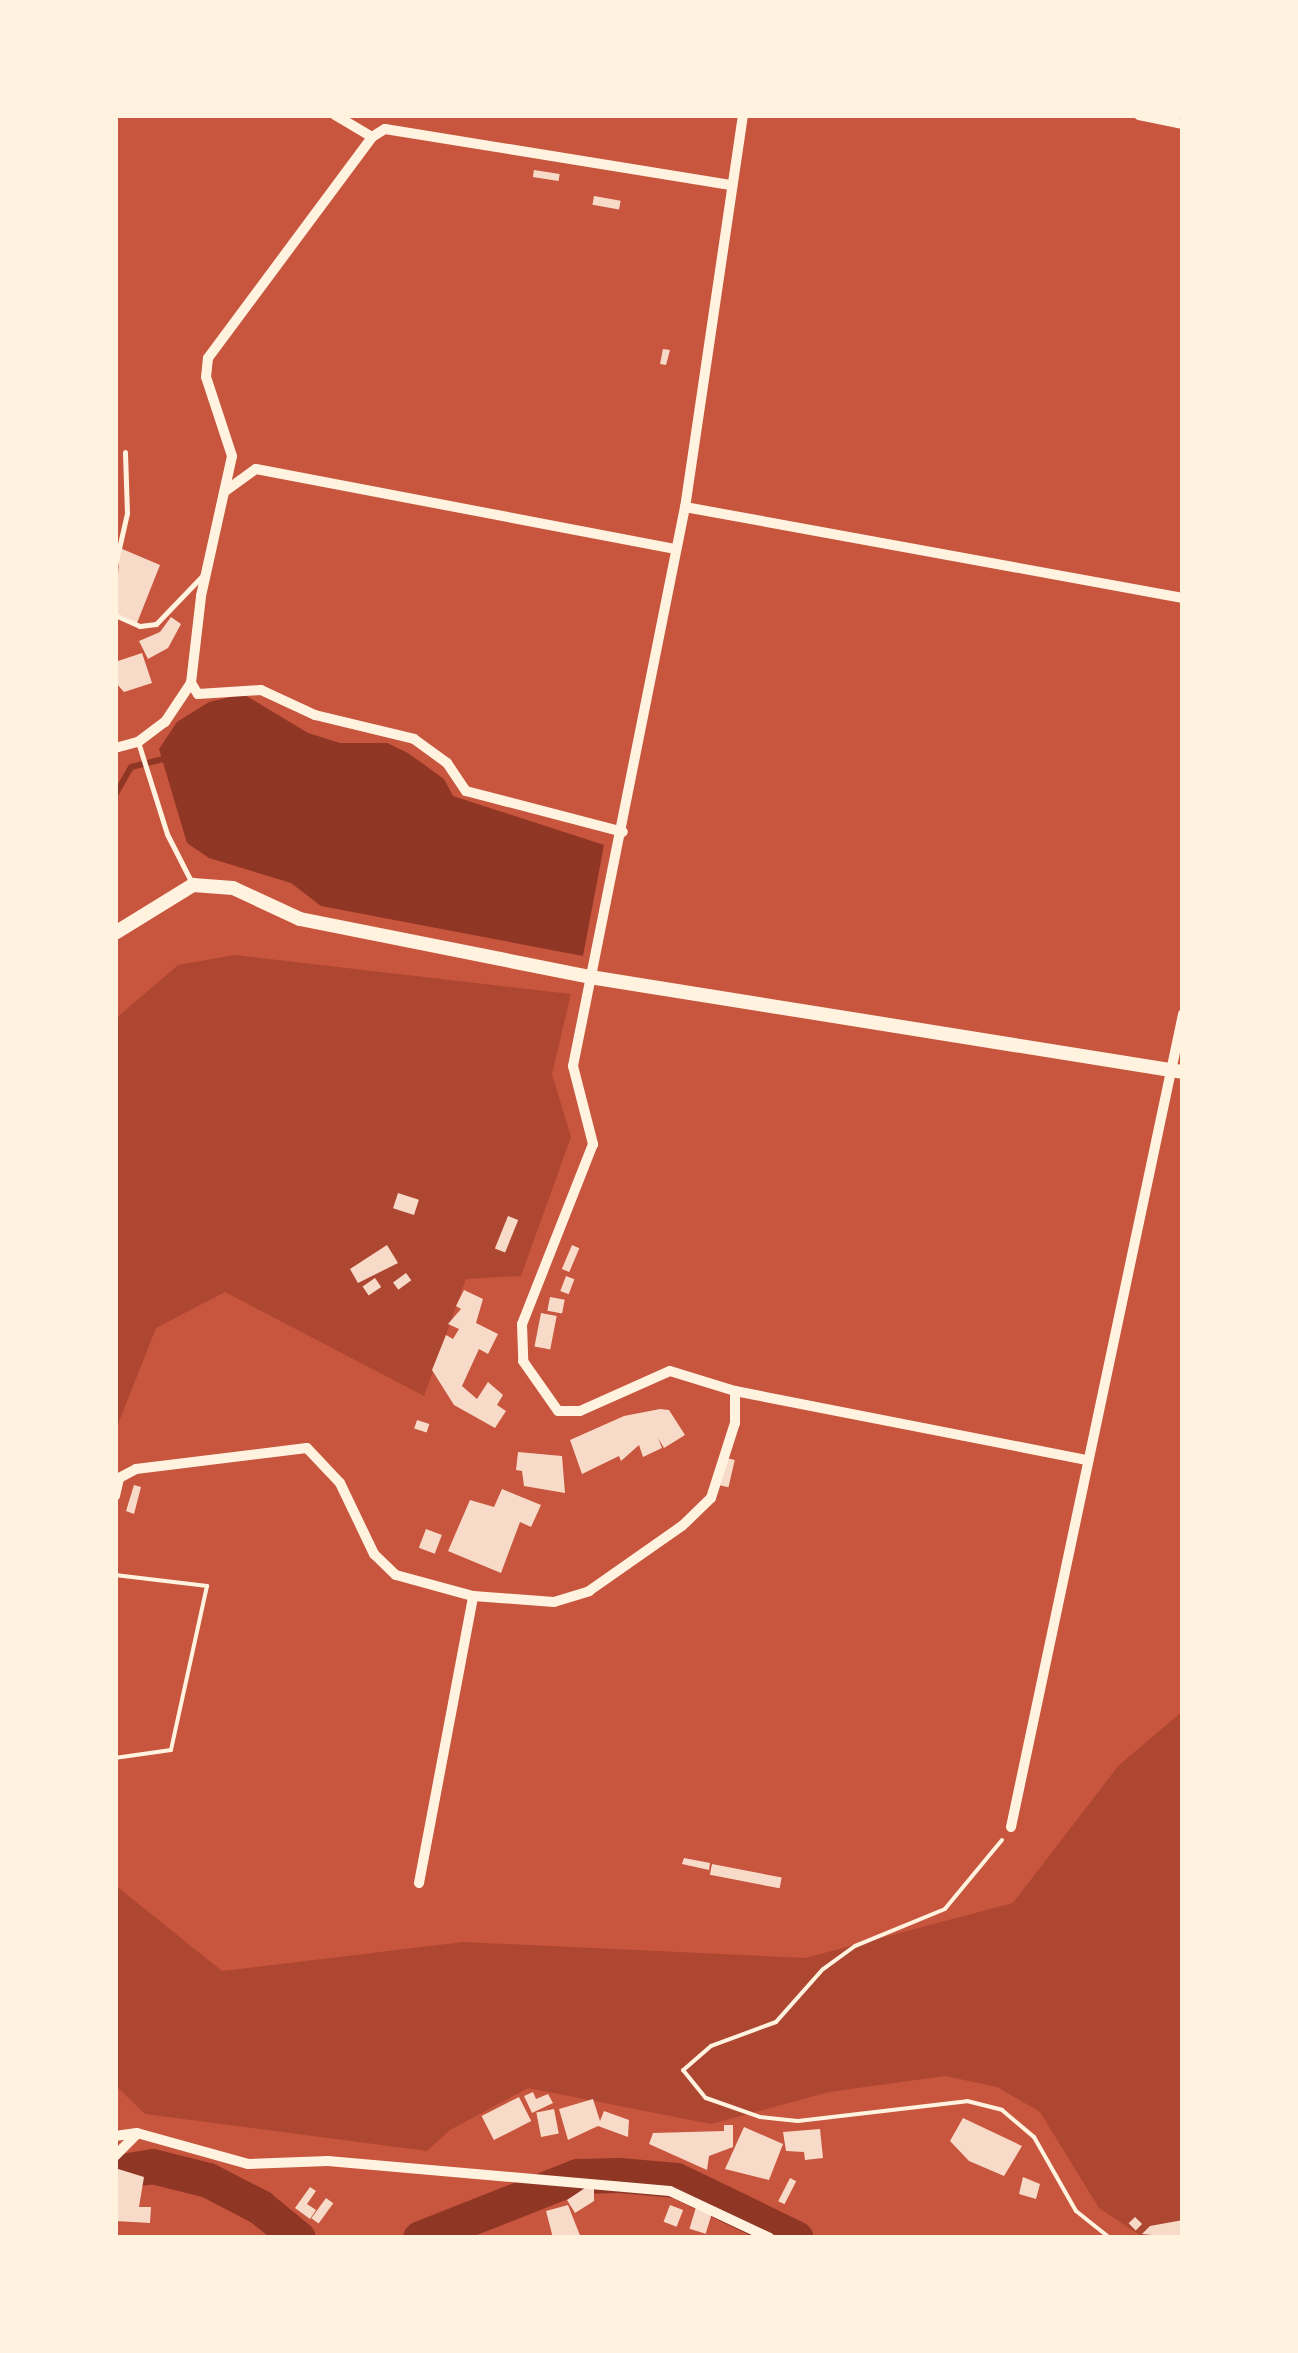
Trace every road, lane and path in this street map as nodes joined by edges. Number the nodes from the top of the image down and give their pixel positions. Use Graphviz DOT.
graph roads {
  1 [pos="335,115"];
  2 [pos="743,115"];
  3 [pos="1138,115"];
  4 [pos="1183,124"];
  5 [pos="372,137"];
  6 [pos="730,185"];
  7 [pos="124,452"];
  8 [pos="224,493"];
  9 [pos="686,506"];
  10 [pos="674,549"];
  11 [pos="115,566"];
  12 [pos="205,572"];
  13 [pos="1183,598"];
  14 [pos="115,614"];
  15 [pos="192,684"];
  16 [pos="138,742"];
  17 [pos="115,747"];
  18 [pos="623,832"];
  19 [pos="193,885"];
  20 [pos="115,933"];
  21 [pos="590,977"];
  22 [pos="1183,1014"];
  23 [pos="1176,1070"];
  24 [pos="735,1391"];
  25 [pos="1088,1460"];
  26 [pos="115,1496"];
  27 [pos="115,1575"];
  28 [pos="473,1596"];
  29 [pos="115,1758"];
  30 [pos="1011,1827"];
  31 [pos="419,1883"];
  32 [pos="137,2133"];
  33 [pos="115,2136"];
  34 [pos="115,2156"];
  35 [pos="770,2238"];
  36 [pos="1110,2238"];
  1 -- 5 [label="street"];
  2 -- 6 [label="street"];
  3 -- 4 [label="street"];
  5 -- 6 [label="street"];
  5 -- 8 [label="street"];
  6 -- 9 [label="street"];
  7 -- 11 [label="lane"];
  8 -- 10 [label="street"];
  8 -- 12 [label="street"];
  9 -- 10 [label="street"];
  9 -- 13 [label="street"];
  10 -- 18 [label="street"];
  12 -- 14 [label="lane"];
  12 -- 15 [label="street"];
  15 -- 16 [label="street"];
  15 -- 18 [label="street"];
  16 -- 17 [label="street"];
  16 -- 19 [label="lane"];
  18 -- 21 [label="street"];
  19 -- 20 [label="street"];
  19 -- 21 [label="street"];
  21 -- 23 [label="street"];
  21 -- 24 [label="street"];
  22 -- 23 [label="street"];
  23 -- 25 [label="street"];
  24 -- 25 [label="street"];
  24 -- 28 [label="street"];
  25 -- 30 [label="street"];
  26 -- 28 [label="street"];
  27 -- 29 [label="path"];
  28 -- 31 [label="street"];
  30 -- 36 [label="path"];
  32 -- 33 [label="street"];
  32 -- 34 [label="street"];
  32 -- 35 [label="street"];
}
